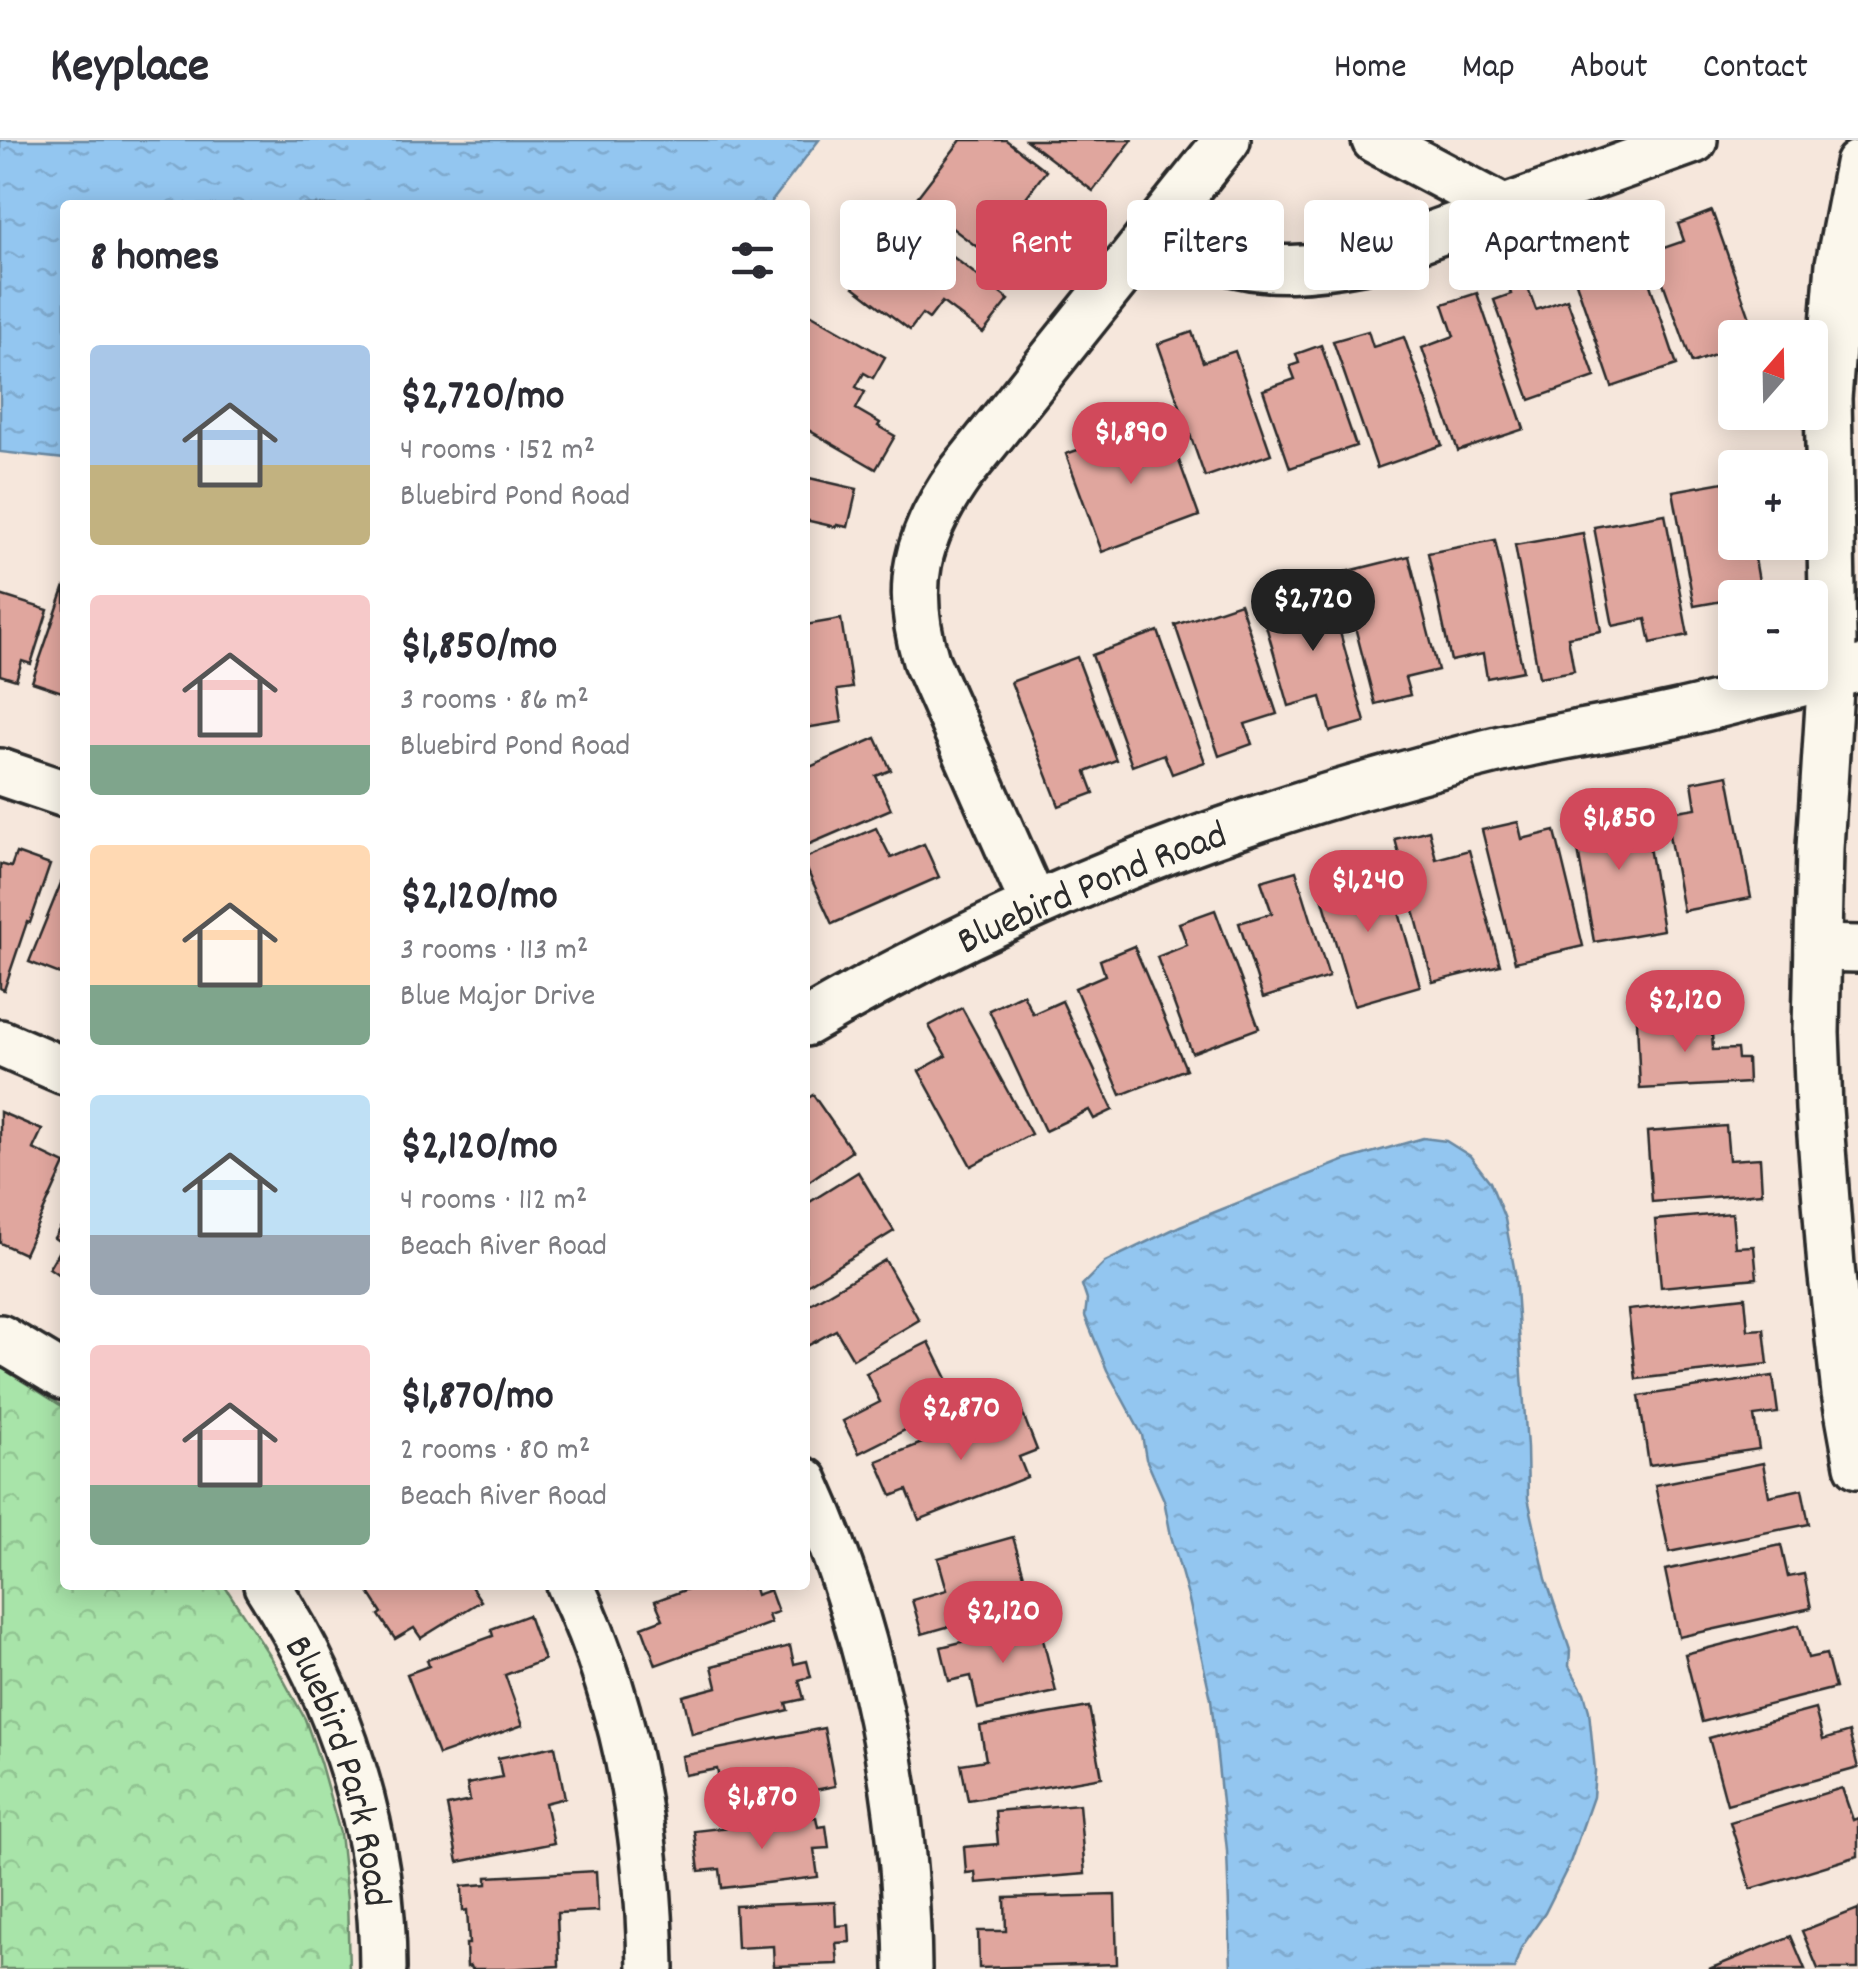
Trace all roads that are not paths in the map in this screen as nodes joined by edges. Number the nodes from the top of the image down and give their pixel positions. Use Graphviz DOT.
graph roads {
  1 [pos="1227,140"];
  2 [pos="1376,140"];
  3 [pos="1694,140"];
  4 [pos="1858,164"];
  5 [pos="1179,200"];
  6 [pos="1488,200"];
  7 [pos="1525,200"];
  8 [pos="1449,228"];
  9 [pos="1127,266"];
  10 [pos="1284,268"];
  11 [pos="1843,389"];
  12 [pos="1845,672"];
  13 [pos="0,772"];
  14 [pos="60,792"];
  15 [pos="1034,906"];
  16 [pos="1838,949"];
  17 [pos="810,1020"];
  18 [pos="0,1043"];
  19 [pos="60,1069"];
  20 [pos="0,1338"];
  21 [pos="60,1374"];
  22 [pos="1858,1466"];
  23 [pos="810,1493"];
  24 [pos="270,1590"];
  25 [pos="572,1590"];
  26 [pos="383,1969"];
  27 [pos="652,1969"];
  28 [pos="908,1969"];
  1 -- 5 [label="street"];
  2 -- 6 [label="street"];
  3 -- 7 [label="street"];
  4 -- 11 [label="street"];
  8 -- 10 [label="street"];
  9 -- 15 [label="street"];
  11 -- 12 [label="street"];
  12 -- 15 [label="street, Bluebird Pond Road"];
  12 -- 16 [label="street"];
  13 -- 14 [label="street"];
  15 -- 17 [label="street, Bluebird Pond Road"];
  16 -- 22 [label="street"];
  18 -- 19 [label="street"];
  20 -- 21 [label="street"];
  23 -- 28 [label="street"];
  24 -- 26 [label="street, Bluebird Park Road"];
  25 -- 27 [label="street"];
}
